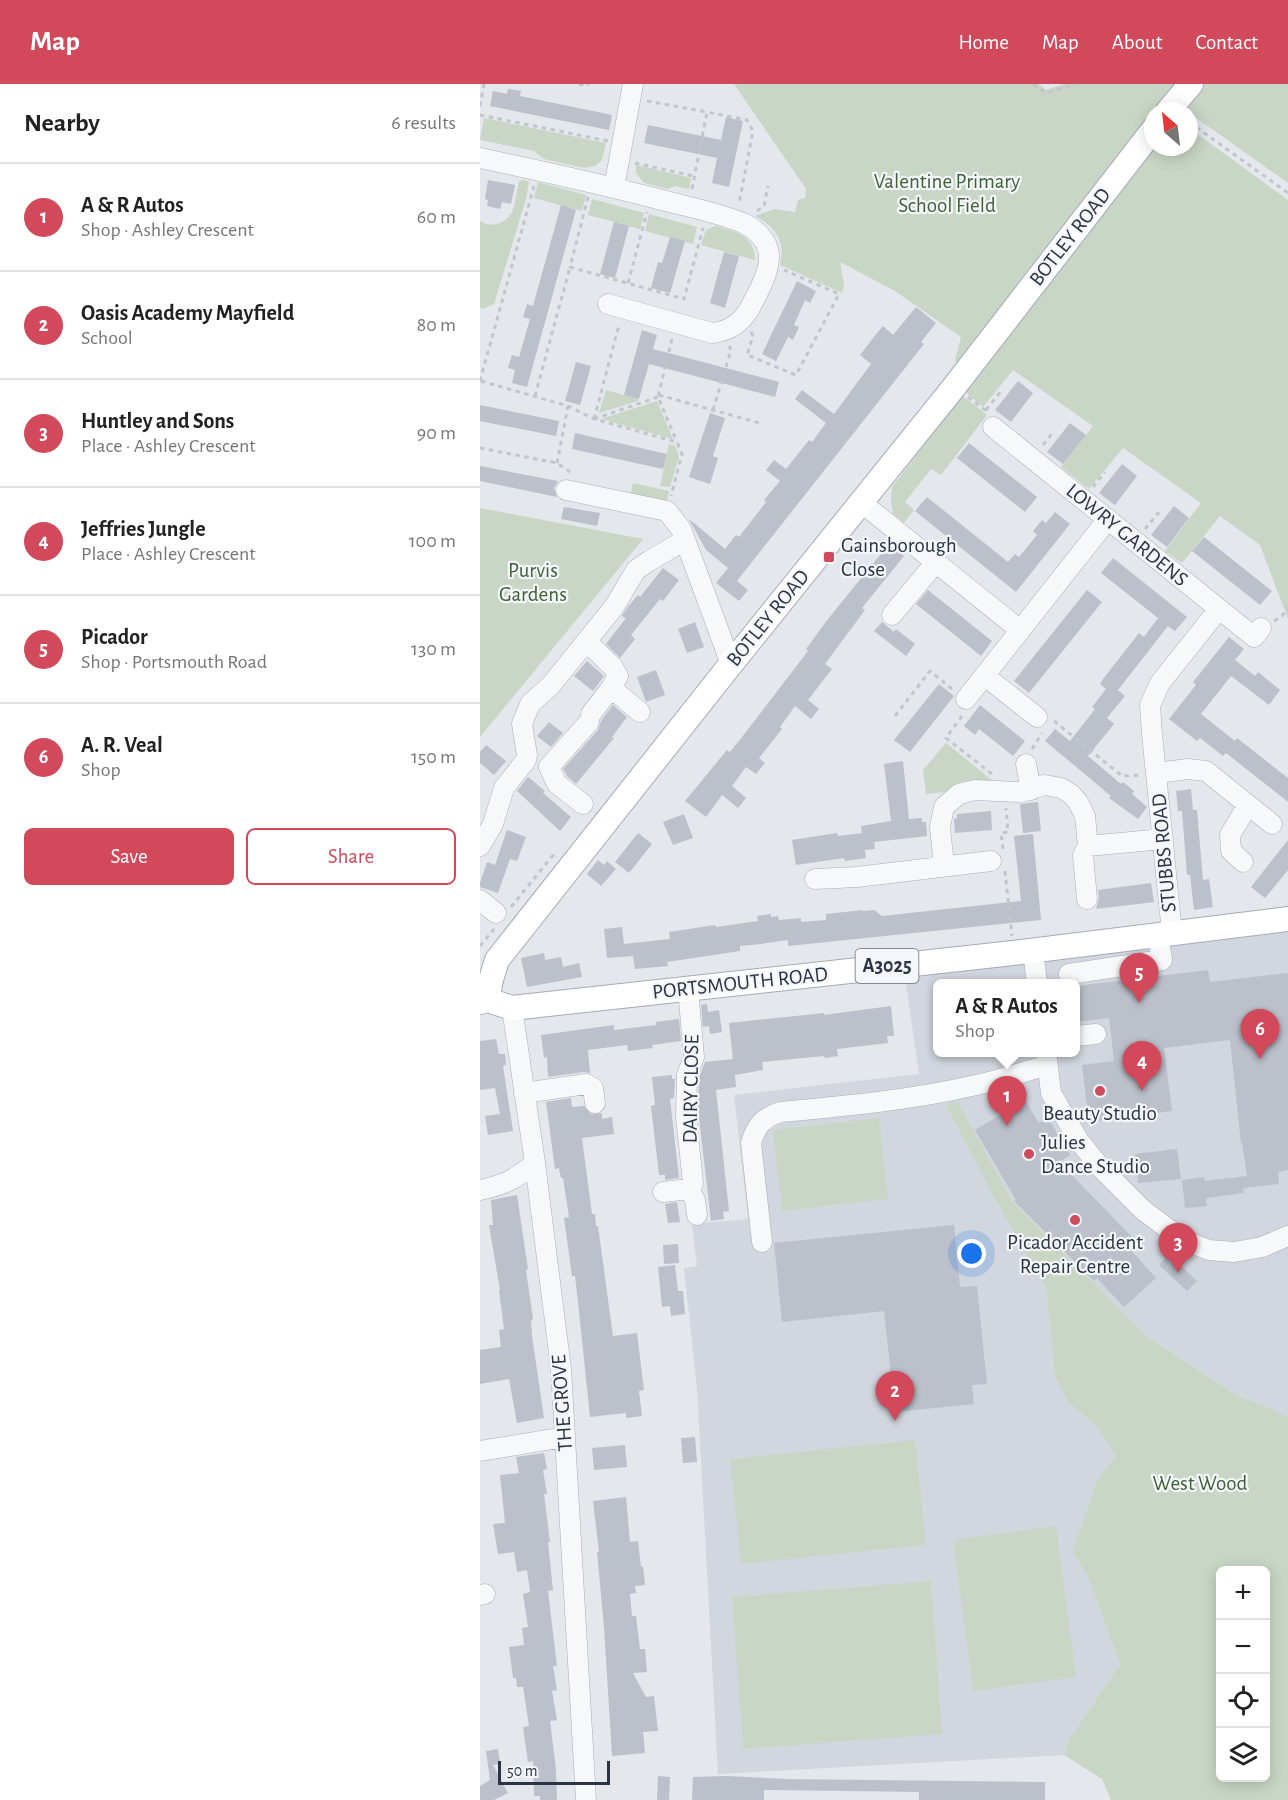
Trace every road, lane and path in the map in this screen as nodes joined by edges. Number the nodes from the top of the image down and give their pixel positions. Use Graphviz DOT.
graph roads {
  1 [pos="484,84"];
  2 [pos="579,84"];
  3 [pos="588,84"];
  4 [pos="1033,84"];
  5 [pos="1076,84"];
  6 [pos="1191,84"];
  7 [pos="632,91"];
  8 [pos="1176,102"];
  9 [pos="480,106"];
  10 [pos="707,112"];
  11 [pos="480,116"];
  12 [pos="1198,128"];
  13 [pos="1144,142"];
  14 [pos="621,152"];
  15 [pos="480,158"];
  16 [pos="539,170"];
  17 [pos="694,176"];
  18 [pos="592,183"];
  19 [pos="768,186"];
  20 [pos="614,188"];
  21 [pos="1288,193"];
  22 [pos="651,197"];
  23 [pos="698,209"];
  24 [pos="738,222"];
  25 [pos="768,263"];
  26 [pos="570,267"];
  27 [pos="628,283"];
  28 [pos="616,306"];
  29 [pos="742,320"];
  30 [pos="676,323"];
  31 [pos="723,332"];
  32 [pos="480,381"];
  33 [pos="954,387"];
  34 [pos="1002,390"];
  35 [pos="535,396"];
  36 [pos="658,396"];
  37 [pos="568,406"];
  38 [pos="713,410"];
  39 [pos="594,419"];
  40 [pos="989,419"];
  41 [pos="764,424"];
  42 [pos="677,442"];
  43 [pos="480,448"];
  44 [pos="557,463"];
  45 [pos="566,490"];
  46 [pos="861,503"];
  47 [pos="667,511"];
  48 [pos="1108,519"];
  49 [pos="685,540"];
  50 [pos="936,562"];
  51 [pos="1219,609"];
  52 [pos="892,615"];
  53 [pos="1261,628"];
  54 [pos="1020,630"];
  55 [pos="586,641"];
  56 [pos="731,664"];
  57 [pos="985,676"];
  58 [pos="611,688"];
  59 [pos="966,699"];
  60 [pos="640,712"];
  61 [pos="895,716"];
  62 [pos="1040,725"];
  63 [pos="525,760"];
  64 [pos="1026,764"];
  65 [pos="549,767"];
  66 [pos="1157,773"];
  67 [pos="1031,790"];
  68 [pos="1004,791"];
  69 [pos="583,804"];
  70 [pos="1248,805"];
  71 [pos="1272,824"];
  72 [pos="1163,839"];
  73 [pos="480,846"];
  74 [pos="1088,846"];
  75 [pos="1000,860"];
  76 [pos="1243,862"];
  77 [pos="944,866"];
  78 [pos="815,879"];
  79 [pos="1087,899"];
  80 [pos="480,900"];
  81 [pos="496,913"];
  82 [pos="1288,919"];
  83 [pos="1165,933"];
  84 [pos="1023,952"];
  85 [pos="1069,974"];
  86 [pos="1035,979"];
  87 [pos="688,989"];
  88 [pos="484,1001"];
  89 [pos="512,1008"];
  90 [pos="1096,1034"];
  91 [pos="1080,1036"];
  92 [pos="1046,1059"];
  93 [pos="524,1093"];
  94 [pos="595,1103"];
  95 [pos="535,1163"];
  96 [pos="689,1189"];
  97 [pos="480,1190"];
  98 [pos="663,1192"];
  99 [pos="697,1215"];
  100 [pos="1288,1236"];
  101 [pos="762,1242"];
  102 [pos="565,1437"];
  103 [pos="480,1451"];
  104 [pos="586,1800"];
  1 -- 9 [label="path"];
  2 -- 3 [label="path"];
  4 -- 5 [label="path"];
  6 -- 8 [label="main road"];
  7 -- 10 [label="path"];
  7 -- 14 [label="street"];
  10 -- 17 [label="path"];
  10 -- 24 [label="path"];
  11 -- 14 [label="path"];
  12 -- 21 [label="path"];
  13 -- 33 [label="main road, BOTLEY ROAD"];
  14 -- 17 [label="path"];
  14 -- 20 [label="street"];
  15 -- 16 [label="street"];
  16 -- 18 [label="street"];
  16 -- 32 [label="path"];
  17 -- 23 [label="path"];
  18 -- 20 [label="street"];
  18 -- 26 [label="path"];
  19 -- 24 [label="path"];
  20 -- 22 [label="street"];
  22 -- 23 [label="street"];
  22 -- 27 [label="path"];
  23 -- 24 [label="street"];
  23 -- 27 [label="path"];
  24 -- 25 [label="street"];
  25 -- 29 [label="street"];
  25 -- 29 [label="path"];
  26 -- 27 [label="path"];
  26 -- 35 [label="path"];
  28 -- 30 [label="street"];
  28 -- 39 [label="path"];
  29 -- 31 [label="street"];
  30 -- 31 [label="street"];
  30 -- 36 [label="path"];
  31 -- 38 [label="path"];
  32 -- 35 [label="path"];
  33 -- 40 [label="path"];
  33 -- 46 [label="main road, BOTLEY ROAD"];
  34 -- 40 [label="path"];
  35 -- 37 [label="path"];
  36 -- 38 [label="path"];
  36 -- 39 [label="path"];
  36 -- 42 [label="path"];
  37 -- 39 [label="path"];
  37 -- 44 [label="path"];
  38 -- 41 [label="path"];
  39 -- 42 [label="path"];
  40 -- 48 [label="street, LOWRY GARDENS"];
  42 -- 47 [label="path"];
  43 -- 44 [label="path"];
  44 -- 45 [label="path"];
  45 -- 47 [label="street"];
  46 -- 50 [label="street"];
  46 -- 56 [label="main road, BOTLEY ROAD"];
  47 -- 49 [label="street"];
  48 -- 51 [label="street, LOWRY GARDENS"];
  48 -- 54 [label="street"];
  49 -- 55 [label="street"];
  49 -- 56 [label="street"];
  50 -- 52 [label="street"];
  50 -- 54 [label="street"];
  51 -- 53 [label="street, LOWRY GARDENS"];
  51 -- 66 [label="street, STUBBS ROAD"];
  54 -- 57 [label="street"];
  55 -- 58 [label="street"];
  55 -- 63 [label="street"];
  56 -- 88 [label="main road, BOTLEY ROAD"];
  57 -- 59 [label="street"];
  57 -- 62 [label="street"];
  58 -- 60 [label="street"];
  58 -- 65 [label="street"];
  59 -- 61 [label="path"];
  59 -- 68 [label="path"];
  62 -- 64 [label="path"];
  62 -- 66 [label="path"];
  63 -- 65 [label="street"];
  63 -- 73 [label="street"];
  64 -- 67 [label="street"];
  65 -- 69 [label="street"];
  66 -- 70 [label="street, STUBBS ROAD"];
  66 -- 72 [label="street, STUBBS ROAD"];
  67 -- 68 [label="street"];
  67 -- 74 [label="street"];
  68 -- 75 [label="path"];
  68 -- 77 [label="street"];
  70 -- 71 [label="street, STUBBS ROAD"];
  70 -- 76 [label="street"];
  72 -- 74 [label="street"];
  72 -- 83 [label="street, STUBBS ROAD"];
  74 -- 79 [label="street"];
  75 -- 77 [label="street"];
  75 -- 84 [label="path"];
  77 -- 78 [label="street"];
  80 -- 81 [label="street"];
  82 -- 83 [label="main road, PORTSMOUTH ROAD / A3025"];
  83 -- 84 [label="main road, PORTSMOUTH ROAD / A3025"];
  83 -- 85 [label="street, STUBBS ROAD"];
  84 -- 86 [label="street"];
  84 -- 87 [label="main road, PORTSMOUTH ROAD / A3025"];
  87 -- 89 [label="main road, PORTSMOUTH ROAD / A3025"];
  87 -- 96 [label="street, DAIRY CLOSE"];
  88 -- 89 [label="main road, PORTSMOUTH ROAD / A3025"];
  89 -- 93 [label="street, THE GROVE"];
  90 -- 91 [label="street"];
  92 -- 100 [label="street"];
  92 -- 101 [label="street"];
  93 -- 94 [label="street"];
  93 -- 95 [label="street, THE GROVE"];
  95 -- 97 [label="street"];
  95 -- 102 [label="street, THE GROVE"];
  96 -- 98 [label="street"];
  96 -- 99 [label="street, DAIRY CLOSE"];
  102 -- 103 [label="street"];
  102 -- 104 [label="street, THE GROVE"];
}
